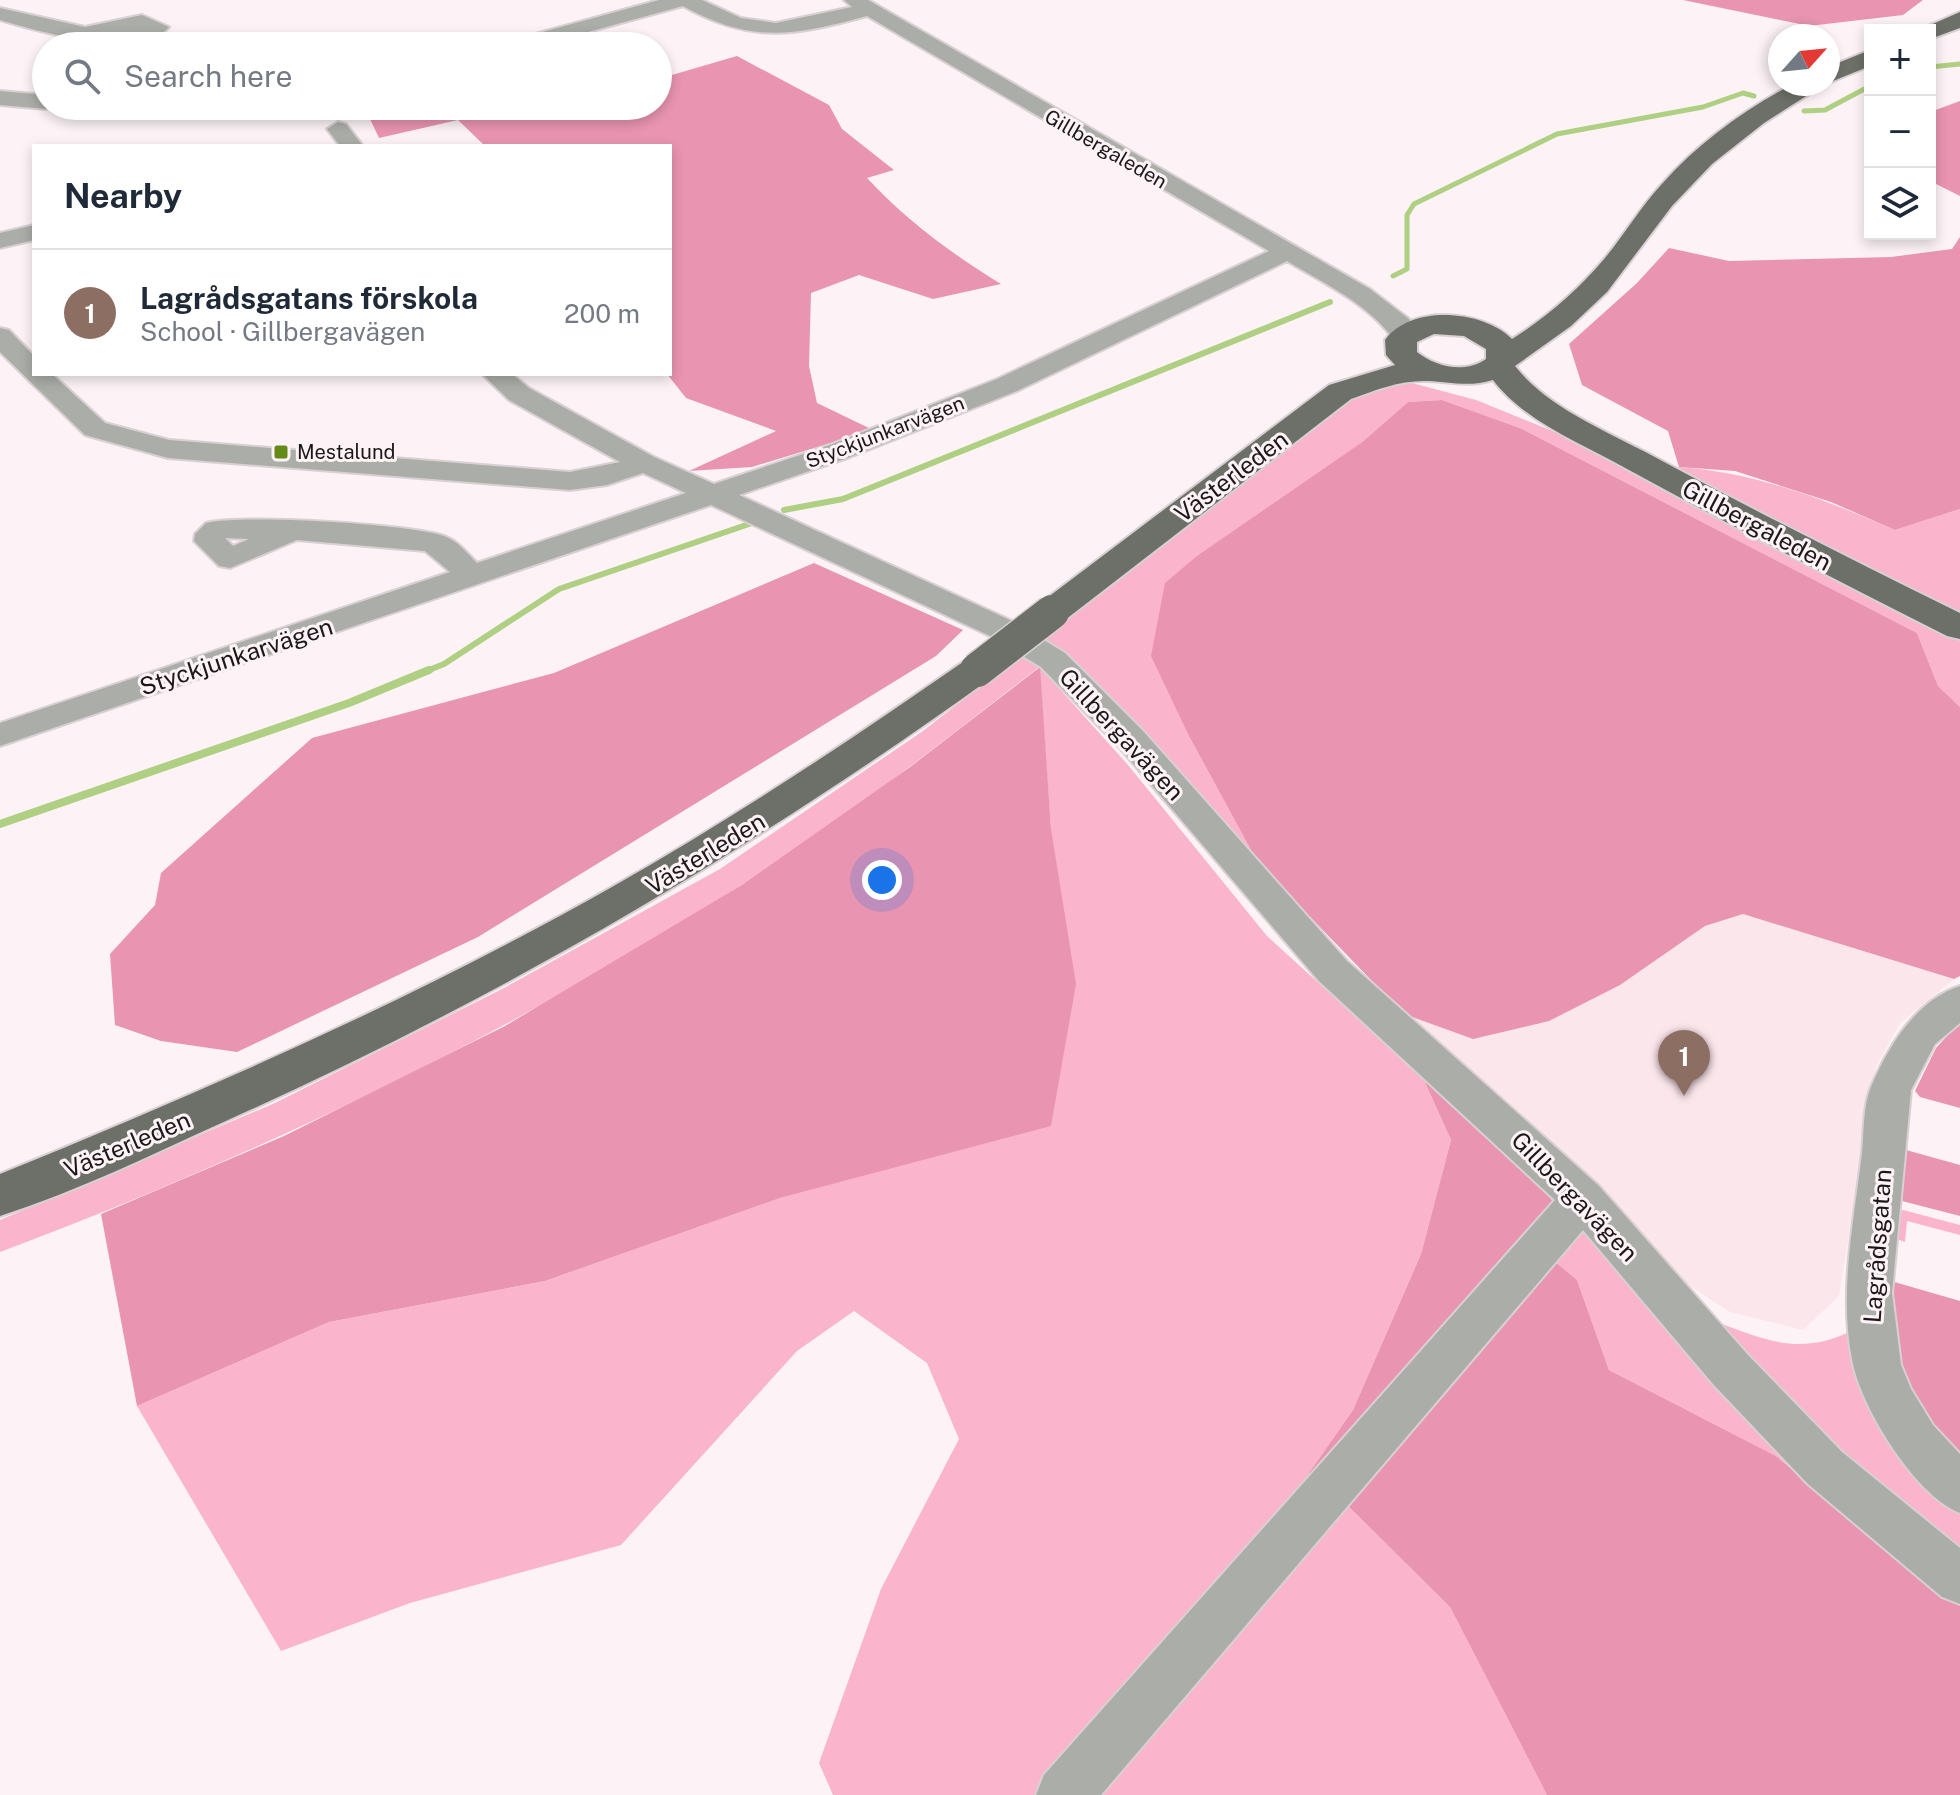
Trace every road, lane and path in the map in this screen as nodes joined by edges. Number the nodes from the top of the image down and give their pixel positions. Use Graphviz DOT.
graph roads {
  1 [pos="685,0"];
  2 [pos="862,4"];
  3 [pos="0,14"];
  4 [pos="1960,19"];
  5 [pos="1936,29"];
  6 [pos="90,32"];
  7 [pos="565,32"];
  8 [pos="1864,60"];
  9 [pos="1840,71"];
  10 [pos="1792,96"];
  11 [pos="0,98"];
  12 [pos="32,101"];
  13 [pos="32,233"];
  14 [pos="0,241"];
  15 [pos="1284,253"];
  16 [pos="1588,293"];
  17 [pos="1361,294"];
  18 [pos="1461,326"];
  19 [pos="0,336"];
  20 [pos="1403,338"];
  21 [pos="1501,361"];
  22 [pos="32,369"];
  23 [pos="1439,373"];
  24 [pos="39,376"];
  25 [pos="498,376"];
  26 [pos="1340,392"];
  27 [pos="1557,417"];
  28 [pos="644,463"];
  29 [pos="715,492"];
  30 [pos="293,530"];
  31 [pos="472,576"];
  32 [pos="1960,628"];
  33 [pos="0,735"];
  34 [pos="1960,1001"];
  35 [pos="0,1196"];
  36 [pos="1583,1199"];
  37 [pos="1960,1490"];
  38 [pos="1960,1580"];
  39 [pos="1064,1795"];
  1 -- 2 [label="street"];
  1 -- 7 [label="street"];
  2 -- 15 [label="street, Gillbergaleden"];
  3 -- 6 [label="street"];
  4 -- 5 [label="main road"];
  8 -- 9 [label="main road"];
  10 -- 16 [label="main road"];
  11 -- 12 [label="street"];
  13 -- 14 [label="street"];
  15 -- 17 [label="street, Gillbergaleden"];
  15 -- 29 [label="street, Styckjunkarvägen"];
  16 -- 18 [label="main road"];
  16 -- 21 [label="main road"];
  17 -- 18 [label="street, Gillbergaleden"];
  17 -- 20 [label="street, Gillbergaleden"];
  18 -- 20 [label="main road"];
  18 -- 21 [label="main road, Gillbergaleden"];
  19 -- 22 [label="street"];
  20 -- 23 [label="main road"];
  20 -- 26 [label="main road, Västerleden"];
  21 -- 23 [label="main road, Västerleden"];
  21 -- 27 [label="main road, Gillbergaleden"];
  23 -- 26 [label="main road, Västerleden"];
  23 -- 27 [label="main road, Gillbergaleden"];
  24 -- 28 [label="street"];
  25 -- 28 [label="street, Gillbergavägen"];
  26 -- 35 [label="main road, Västerleden, bridge"];
  27 -- 32 [label="main road, Gillbergaleden"];
  28 -- 29 [label="street, Gillbergavägen"];
  29 -- 31 [label="street, Styckjunkarvägen"];
  29 -- 36 [label="street, Gillbergavägen"];
  30 -- 31 [label="street"];
  31 -- 33 [label="street, Styckjunkarvägen"];
  34 -- 37 [label="street, Lagrådsgatan"];
  36 -- 38 [label="street, Gillbergavägen"];
  36 -- 39 [label="street"];
}
